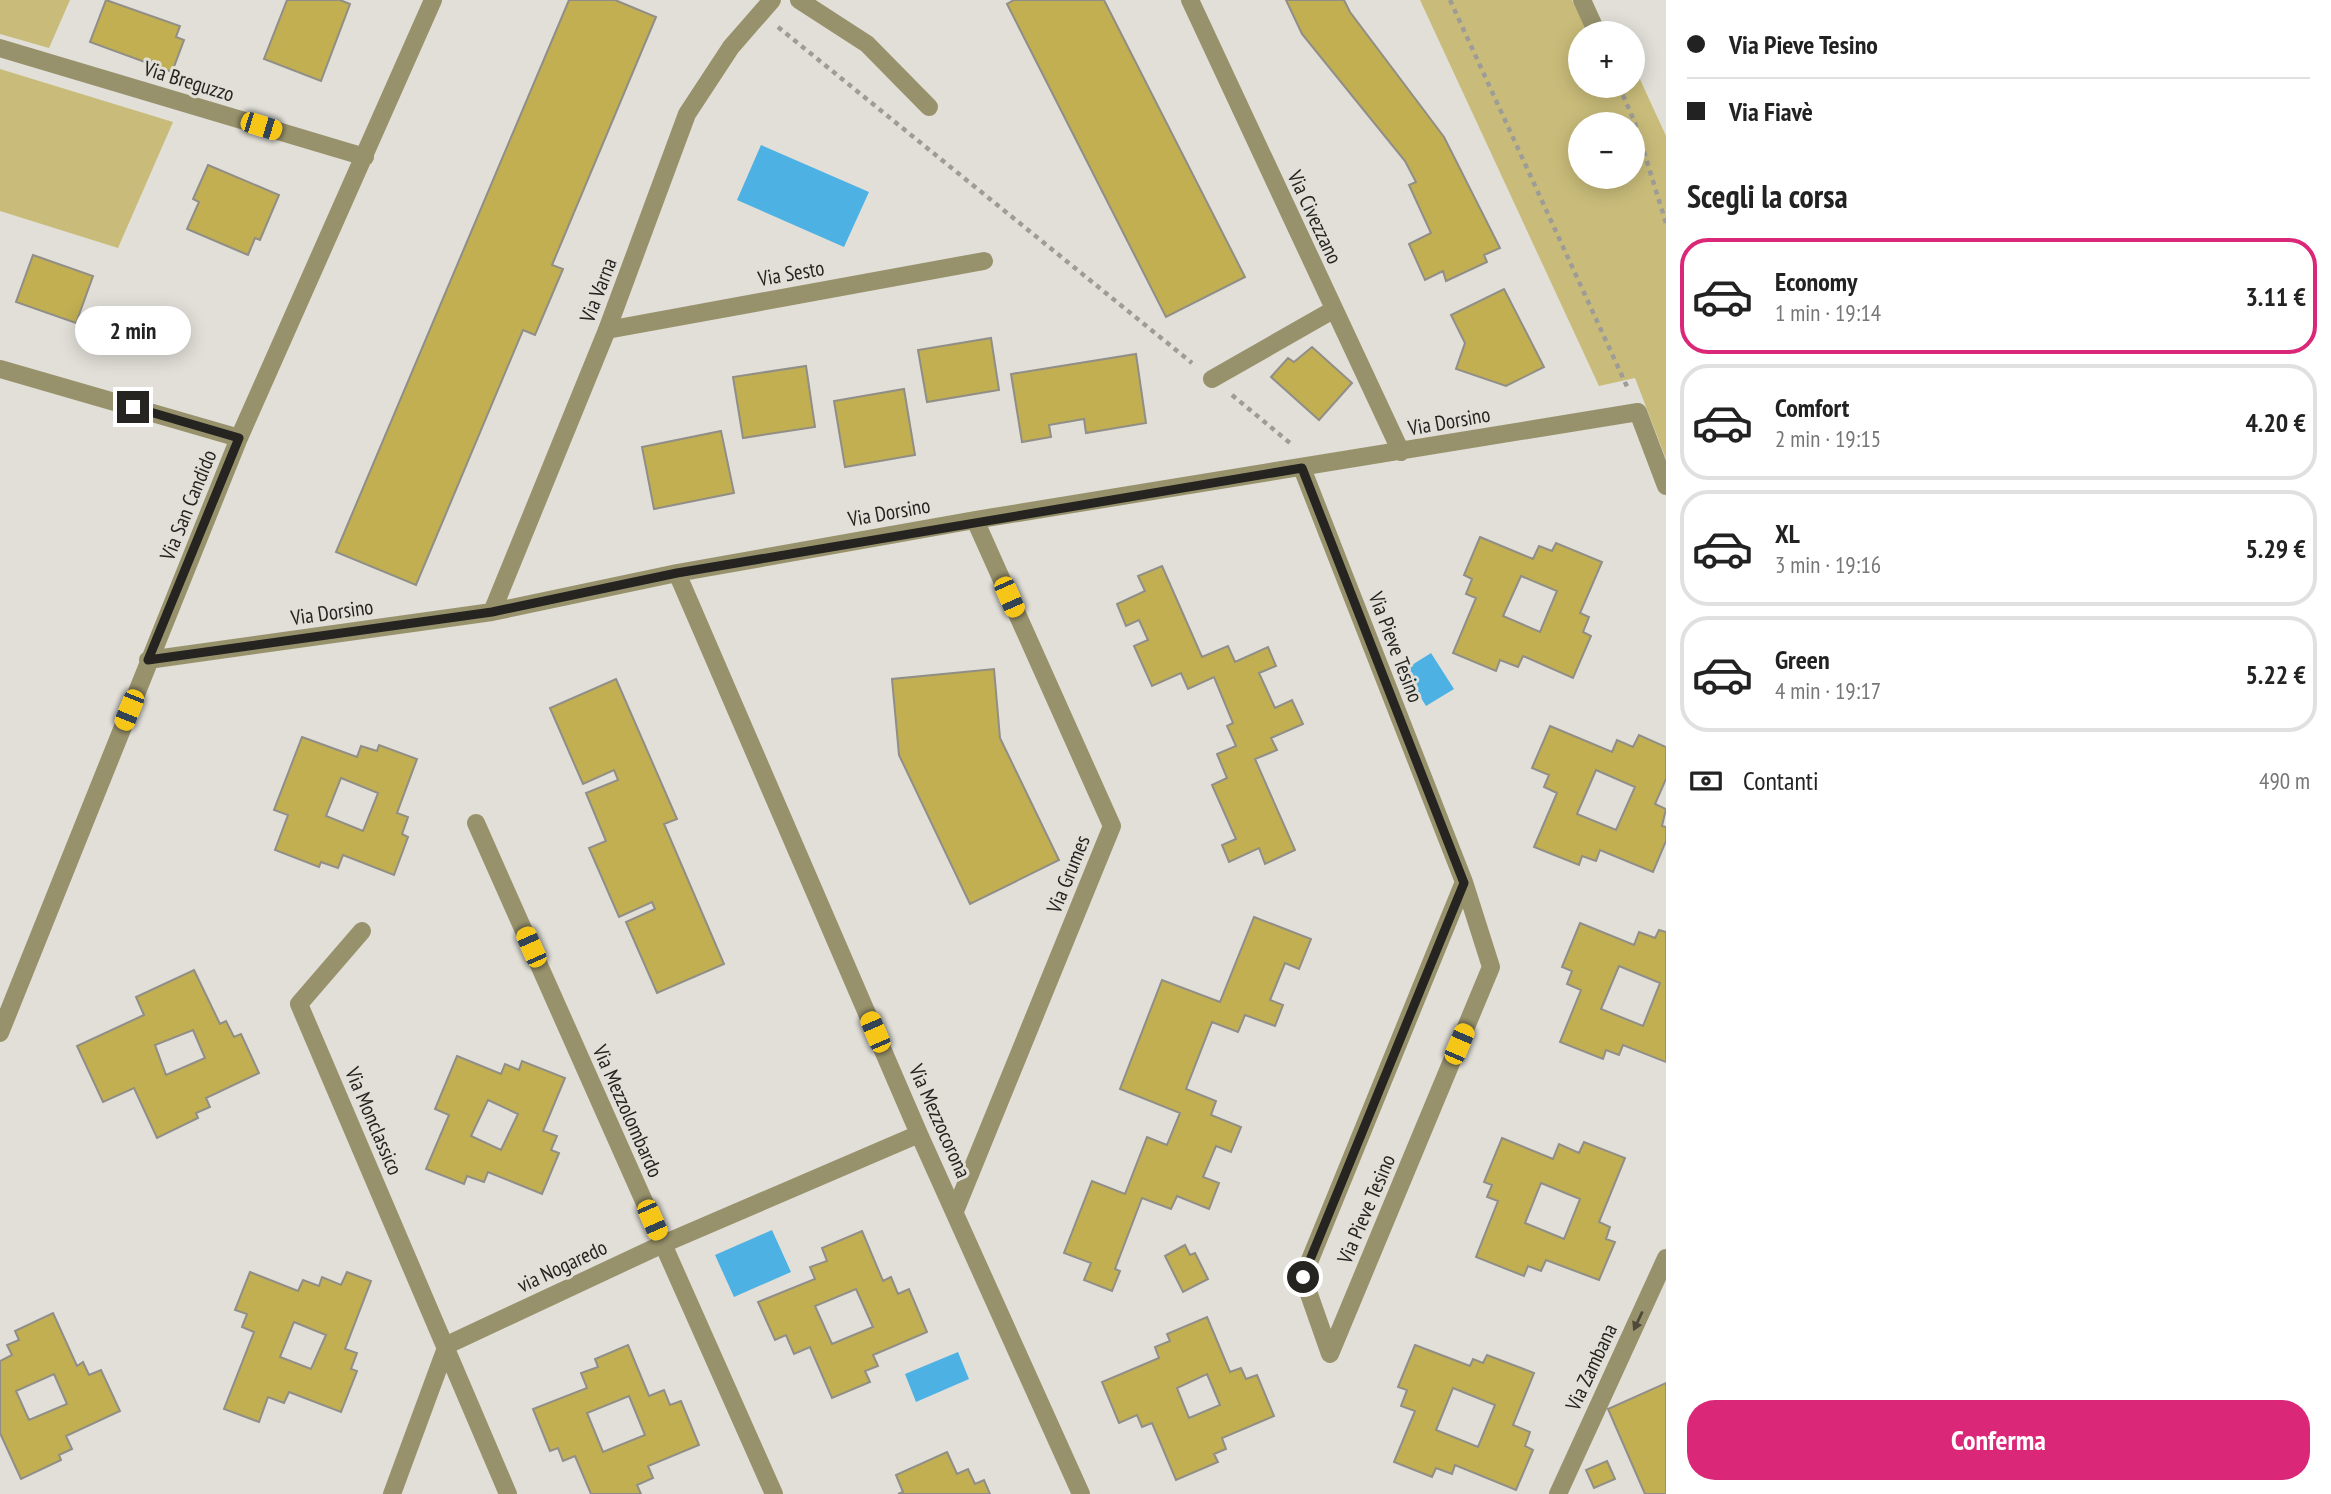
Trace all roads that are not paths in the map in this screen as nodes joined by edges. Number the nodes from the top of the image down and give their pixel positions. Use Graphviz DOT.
graph roads {
  1 [pos="433,0"];
  2 [pos="800,0"];
  3 [pos="1190,0"];
  4 [pos="1582,0"];
  5 [pos="766,6"];
  6 [pos="1592,21"];
  7 [pos="0,48"];
  8 [pos="929,107"];
  9 [pos="365,157"];
  10 [pos="984,261"];
  11 [pos="1333,310"];
  12 [pos="607,330"];
  13 [pos="0,369"];
  14 [pos="1212,379"];
  15 [pos="239,438"];
  16 [pos="1401,452"];
  17 [pos="1302,468"];
  18 [pos="1666,486"];
  19 [pos="975,520"];
  20 [pos="677,573"];
  21 [pos="492,612"];
  22 [pos="148,660"];
  23 [pos="476,823"];
  24 [pos="1464,883"];
  25 [pos="362,931"];
  26 [pos="0,1033"];
  27 [pos="919,1134"];
  28 [pos="956,1211"];
  29 [pos="663,1244"];
  30 [pos="1666,1258"];
  31 [pos="447,1345"];
  32 [pos="392,1494"];
  33 [pos="508,1494"];
  34 [pos="774,1494"];
  35 [pos="1081,1494"];
  36 [pos="1558,1494"];
  1 -- 9 [label="street, Via San Candido"];
  2 -- 8 [label="street"];
  3 -- 11 [label="street, Via Civezzano"];
  4 -- 6 [label="street"];
  5 -- 12 [label="street, Via Varna"];
  7 -- 9 [label="street, Via Breguzzo"];
  9 -- 15 [label="street, Via San Candido"];
  10 -- 12 [label="street, Via Sesto"];
  11 -- 14 [label="street"];
  11 -- 16 [label="street, Via Civezzano"];
  12 -- 21 [label="street, Via Varna"];
  13 -- 15 [label="street"];
  15 -- 22 [label="street, Via San Candido"];
  16 -- 17 [label="street, Via Dorsino"];
  16 -- 18 [label="street, Via Dorsino"];
  17 -- 19 [label="street, Via Dorsino"];
  17 -- 24 [label="street, Via Pieve Tesino"];
  19 -- 20 [label="street, Via Dorsino"];
  19 -- 28 [label="street, Via Grumes"];
  20 -- 21 [label="street, Via Dorsino"];
  20 -- 27 [label="street, Via Mezzocorona"];
  21 -- 22 [label="street, Via Dorsino"];
  22 -- 26 [label="street, Via San Candido"];
  23 -- 29 [label="street, Via Mezzolombardo"];
  24 -- 24 [label="street, Via Pieve Tesino"];
  25 -- 31 [label="street, Via Monclassico"];
  27 -- 28 [label="street, Via Mezzocorona"];
  27 -- 29 [label="street, via Nogaredo"];
  28 -- 35 [label="street, Via Mezzocorona"];
  29 -- 31 [label="street, via Nogaredo"];
  29 -- 34 [label="street, Via Mezzolombardo"];
  30 -- 36 [label="street, Via Zambana, one-way"];
  31 -- 32 [label="street"];
  31 -- 33 [label="street"];
}
